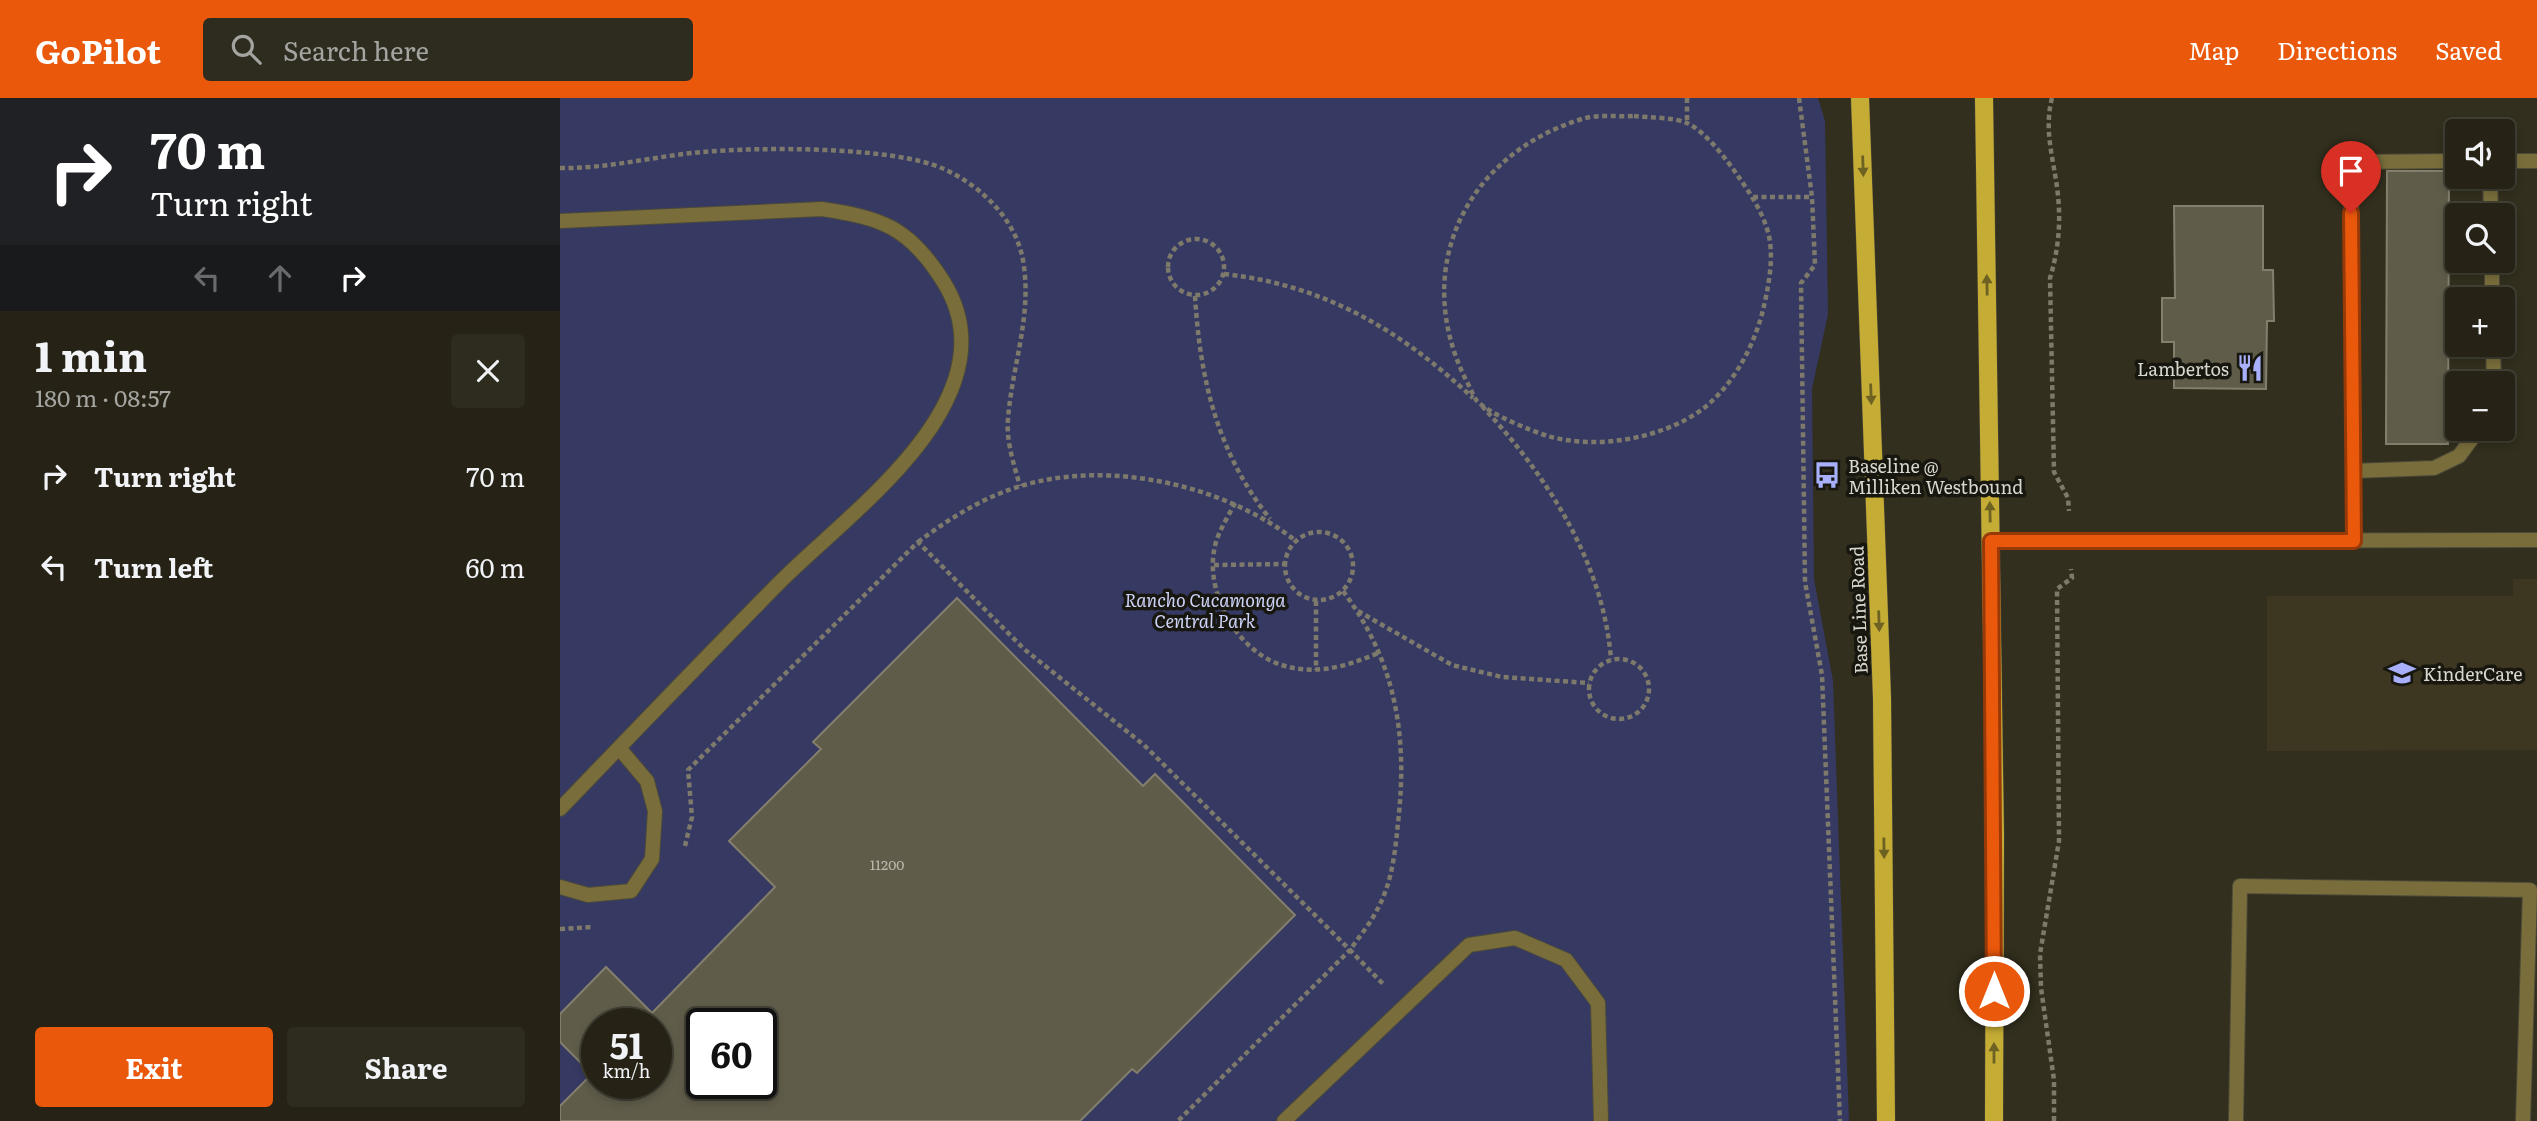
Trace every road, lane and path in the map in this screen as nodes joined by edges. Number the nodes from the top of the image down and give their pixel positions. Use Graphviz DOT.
graph roads {
  1 [pos="1687,98"];
  2 [pos="1799,98"];
  3 [pos="1860,98"];
  4 [pos="1984,98"];
  5 [pos="2052,98"];
  6 [pos="1687,123"];
  7 [pos="2445,161"];
  8 [pos="2515,161"];
  9 [pos="2537,161"];
  10 [pos="1753,197"];
  11 [pos="1812,197"];
  12 [pos="560,221"];
  13 [pos="1224,274"];
  14 [pos="1195,296"];
  15 [pos="1477,401"];
  16 [pos="2470,441"];
  17 [pos="2353,471"];
  18 [pos="1235,503"];
  19 [pos="1273,522"];
  20 [pos="2537,540"];
  21 [pos="1296,541"];
  22 [pos="1991,541"];
  23 [pos="2070,541"];
  24 [pos="2354,541"];
  25 [pos="918,542"];
  26 [pos="1284,564"];
  27 [pos="1214,565"];
  28 [pos="1343,591"];
  29 [pos="1316,601"];
  30 [pos="1357,610"];
  31 [pos="1378,653"];
  32 [pos="1611,659"];
  33 [pos="1316,670"];
  34 [pos="1589,683"];
  35 [pos="619,748"];
  36 [pos="560,809"];
  37 [pos="684,850"];
  38 [pos="560,887"];
  39 [pos="606,925"];
  40 [pos="560,929"];
  41 [pos="1350,950"];
  42 [pos="1392,1018"];
  43 [pos="1178,1121"];
  44 [pos="1284,1121"];
  45 [pos="1601,1121"];
  46 [pos="1840,1121"];
  47 [pos="1886,1121"];
  48 [pos="1994,1121"];
  49 [pos="2054,1121"];
  50 [pos="2235,1121"];
  51 [pos="2523,1121"];
  1 -- 6 [label="path"];
  2 -- 11 [label="path"];
  3 -- 47 [label="main road, Base Line Road, one-way"];
  22 -- 4 [label="main road, one-way"];
  5 -- 23 [label="path"];
  6 -- 10 [label="path"];
  6 -- 15 [label="path"];
  7 -- 17 [label="lane"];
  8 -- 9 [label="lane"];
  10 -- 11 [label="path"];
  10 -- 15 [label="path"];
  11 -- 46 [label="path"];
  12 -- 35 [label="lane"];
  13 -- 14 [label="path"];
  13 -- 14 [label="path"];
  13 -- 15 [label="path"];
  14 -- 19 [label="path"];
  15 -- 32 [label="path"];
  16 -- 17 [label="lane"];
  17 -- 24 [label="lane"];
  18 -- 19 [label="path"];
  18 -- 25 [label="path"];
  18 -- 27 [label="path"];
  19 -- 21 [label="path"];
  20 -- 24 [label="lane"];
  21 -- 26 [label="path"];
  21 -- 28 [label="path"];
  22 -- 23 [label="lane"];
  48 -- 22 [label="main road, one-way"];
  23 -- 24 [label="lane"];
  23 -- 49 [label="path"];
  25 -- 37 [label="path"];
  25 -- 41 [label="path"];
  26 -- 27 [label="path"];
  26 -- 29 [label="path"];
  27 -- 33 [label="path"];
  28 -- 29 [label="path"];
  28 -- 30 [label="path"];
  29 -- 33 [label="path"];
  30 -- 31 [label="path"];
  30 -- 34 [label="path"];
  31 -- 33 [label="path"];
  31 -- 41 [label="path"];
  32 -- 34 [label="path"];
  32 -- 34 [label="path"];
  35 -- 36 [label="lane"];
  35 -- 38 [label="lane"];
  39 -- 40 [label="path"];
  41 -- 42 [label="path"];
  41 -- 43 [label="path"];
  42 -- 44 [label="lane"];
  42 -- 45 [label="lane"];
  50 -- 51 [label="lane"];
}
